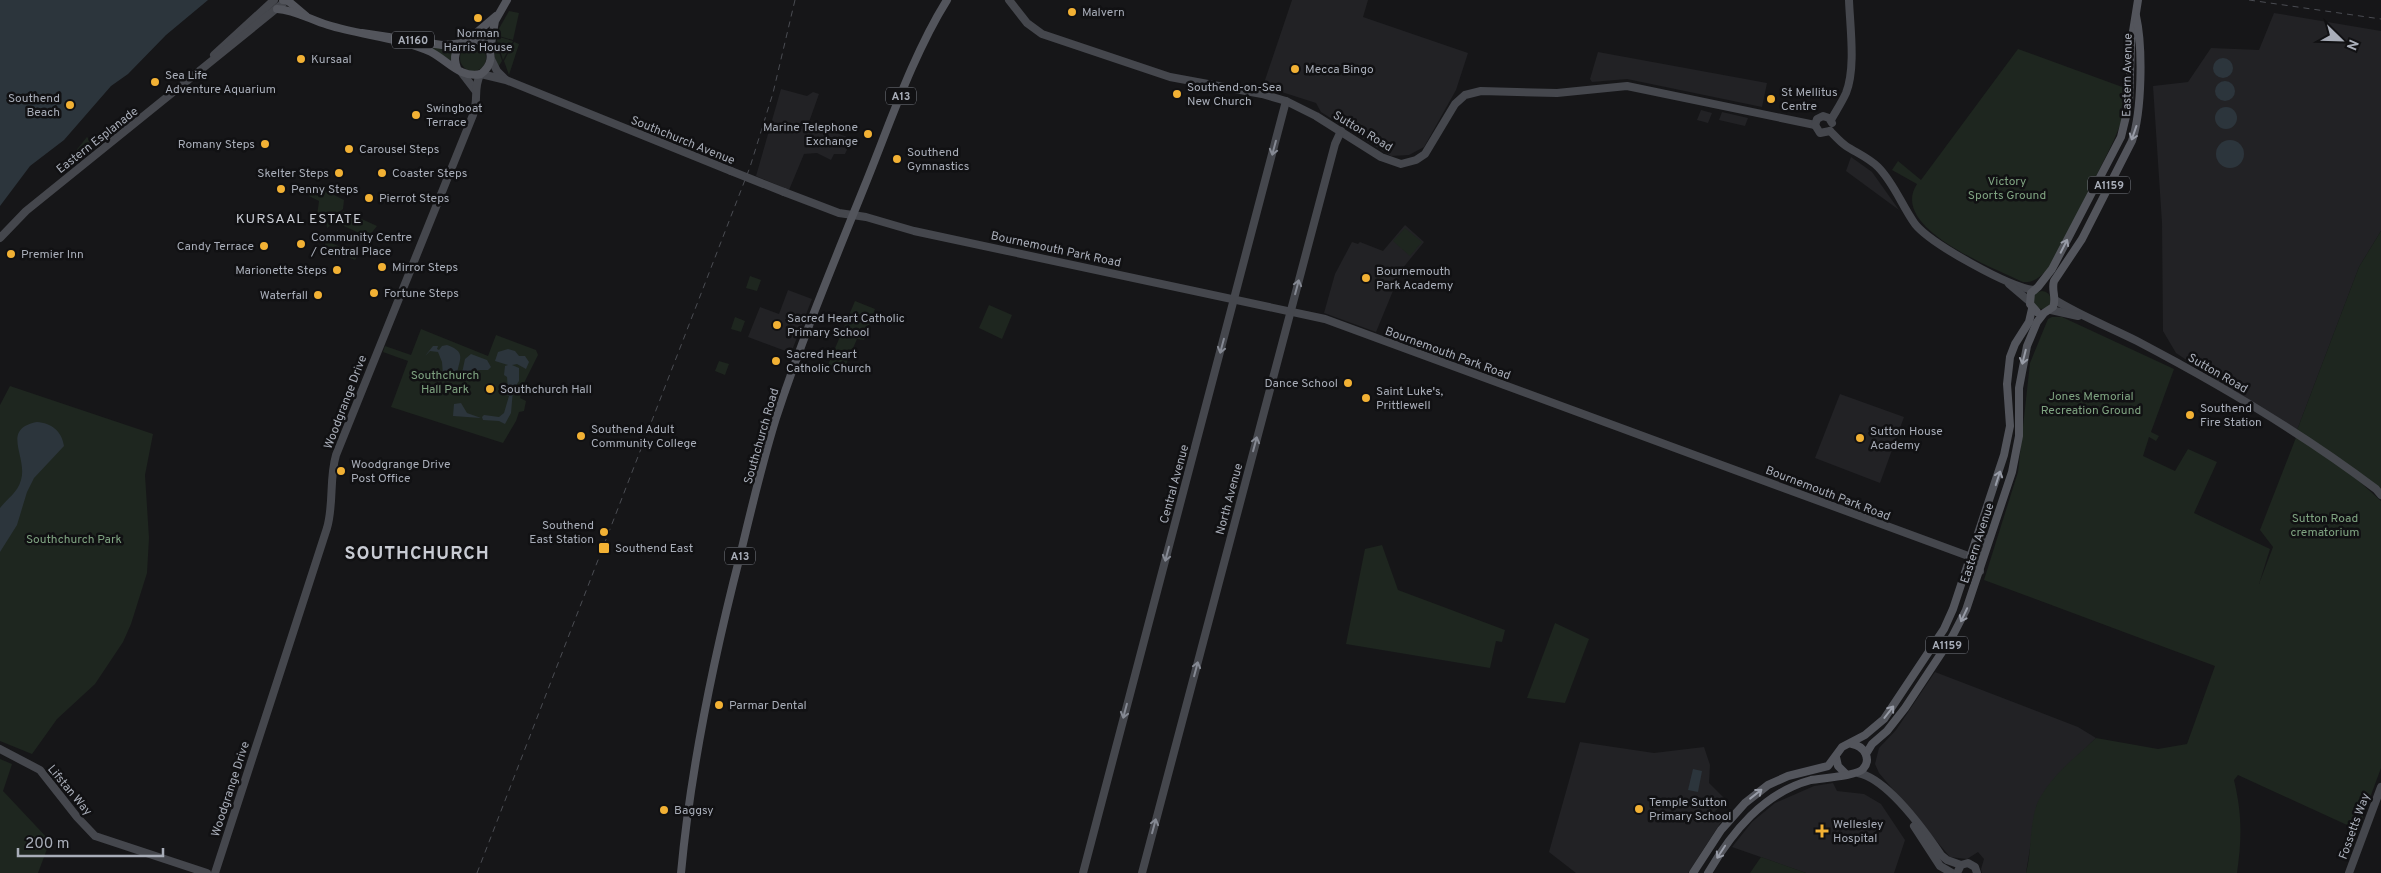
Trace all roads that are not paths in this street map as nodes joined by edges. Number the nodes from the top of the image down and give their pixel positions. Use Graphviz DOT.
graph roads {
  1 [pos="274,0"];
  2 [pos="507,0"];
  3 [pos="947,0"];
  4 [pos="1009,0"];
  5 [pos="1849,0"];
  6 [pos="2138,2"];
  7 [pos="284,3"];
  8 [pos="498,14"];
  9 [pos="2136,16"];
  10 [pos="256,17"];
  11 [pos="362,33"];
  12 [pos="465,41"];
  13 [pos="228,48"];
  14 [pos="490,49"];
  15 [pos="217,51"];
  16 [pos="491,58"];
  17 [pos="210,61"];
  18 [pos="459,71"];
  19 [pos="480,74"];
  20 [pos="506,80"];
  21 [pos="475,90"];
  22 [pos="1286,101"];
  23 [pos="1827,118"];
  24 [pos="1815,125"];
  25 [pos="1341,131"];
  26 [pos="1830,131"];
  27 [pos="852,215"];
  28 [pos="0,238"];
  29 [pos="1999,277"];
  30 [pos="2036,289"];
  31 [pos="2054,296"];
  32 [pos="1234,299"];
  33 [pos="2031,305"];
  34 [pos="1291,311"];
  35 [pos="2047,311"];
  36 [pos="2085,317"];
  37 [pos="2381,495"];
  38 [pos="1996,519"];
  39 [pos="1973,558"];
  40 [pos="1979,573"];
  41 [pos="1852,744"];
  42 [pos="0,749"];
  43 [pos="1836,757"];
  44 [pos="1866,758"];
  45 [pos="1858,773"];
  46 [pos="1846,774"];
  47 [pos="1881,785"];
  48 [pos="2381,787"];
  49 [pos="1901,806"];
  50 [pos="1959,869"];
  51 [pos="207,873"];
  52 [pos="215,873"];
  53 [pos="681,873"];
  54 [pos="1083,873"];
  55 [pos="1142,873"];
  56 [pos="1693,873"];
  57 [pos="1708,873"];
  58 [pos="1952,873"];
  59 [pos="1977,873"];
  60 [pos="2349,873"];
  1 -- 10 [label="street, Eastern Esplanade"];
  2 -- 8 [label="main road"];
  3 -- 27 [label="main road, Southchurch Road / A13"];
  4 -- 22 [label="street, Sutton Road"];
  5 -- 23 [label="street"];
  6 -- 9 [label="main road, Eastern Avenue / A1159"];
  7 -- 10 [label="street, Eastern Esplanade"];
  7 -- 11 [label="main road, Southchurch Avenue / A1160"];
  7 -- 13 [label="street, Eastern Esplanade"];
  8 -- 12 [label="main road"];
  8 -- 14 [label="main road"];
  30 -- 9 [label="main road, Eastern Avenue / A1159, one-way"];
  9 -- 31 [label="main road, Eastern Avenue / A1159, one-way"];
  10 -- 15 [label="street, Eastern Esplanade"];
  11 -- 12 [label="main road, Southchurch Avenue / A1160"];
  11 -- 18 [label="main road, Southchurch Avenue / A1160"];
  12 -- 14 [label="main road, Southchurch Avenue / A1160"];
  12 -- 18 [label="main road"];
  13 -- 15 [label="street"];
  13 -- 17 [label="street, Eastern Esplanade"];
  14 -- 16 [label="main road"];
  15 -- 17 [label="street, Eastern Esplanade"];
  16 -- 19 [label="main road"];
  16 -- 20 [label="street"];
  17 -- 28 [label="street, Eastern Esplanade"];
  18 -- 19 [label="main road, Southchurch Avenue / A1160"];
  18 -- 21 [label="street"];
  19 -- 20 [label="street, Southchurch Avenue"];
  19 -- 21 [label="street, Woodgrange Drive"];
  20 -- 27 [label="street, Southchurch Avenue, bridge"];
  21 -- 52 [label="street, Woodgrange Drive"];
  22 -- 25 [label="street, Sutton Road"];
  22 -- 32 [label="street, Central Avenue, one-way"];
  23 -- 24 [label="street"];
  23 -- 26 [label="street"];
  24 -- 25 [label="street, Sutton Road"];
  24 -- 26 [label="street, Sutton Road"];
  34 -- 25 [label="street, North Avenue, one-way"];
  26 -- 29 [label="street, Sutton Road"];
  27 -- 32 [label="street, Bournemouth Park Road"];
  27 -- 53 [label="main road, Southchurch Road / A13"];
  29 -- 30 [label="street, Sutton Road"];
  29 -- 33 [label="street, Sutton Road"];
  30 -- 31 [label="main road"];
  30 -- 33 [label="main road, Eastern Avenue"];
  31 -- 35 [label="main road, Eastern Avenue"];
  31 -- 36 [label="street, Sutton Road"];
  32 -- 34 [label="street, Bournemouth Park Road"];
  32 -- 54 [label="street, Central Avenue, one-way"];
  33 -- 35 [label="main road"];
  39 -- 33 [label="main road, Eastern Avenue / A1159, one-way"];
  34 -- 39 [label="street, Bournemouth Park Road"];
  55 -- 34 [label="street, North Avenue, one-way"];
  35 -- 36 [label="street, Sutton Road"];
  35 -- 38 [label="main road, Eastern Avenue / A1159, one-way"];
  36 -- 37 [label="street, Sutton Road"];
  38 -- 39 [label="street"];
  38 -- 40 [label="main road, Eastern Avenue / A1159"];
  39 -- 40 [label="street"];
  41 -- 39 [label="main road, Eastern Avenue / A1159, one-way"];
  40 -- 44 [label="main road, Eastern Avenue / A1159, one-way"];
  41 -- 43 [label="main road, Eastern Avenue / A1159"];
  41 -- 44 [label="main road"];
  42 -- 51 [label="street, Lifstan Way"];
  43 -- 46 [label="main road"];
  56 -- 43 [label="main road, Eastern Avenue / A1159, one-way"];
  44 -- 45 [label="main road, Eastern Avenue / A1159"];
  44 -- 47 [label="street"];
  45 -- 46 [label="main road"];
  45 -- 47 [label="street"];
  46 -- 57 [label="main road, one-way"];
  47 -- 49 [label="street"];
  48 -- 60 [label="street, Fossetts Way"];
  49 -- 50 [label="street"];
  49 -- 58 [label="street"];
  50 -- 59 [label="street"];
}
